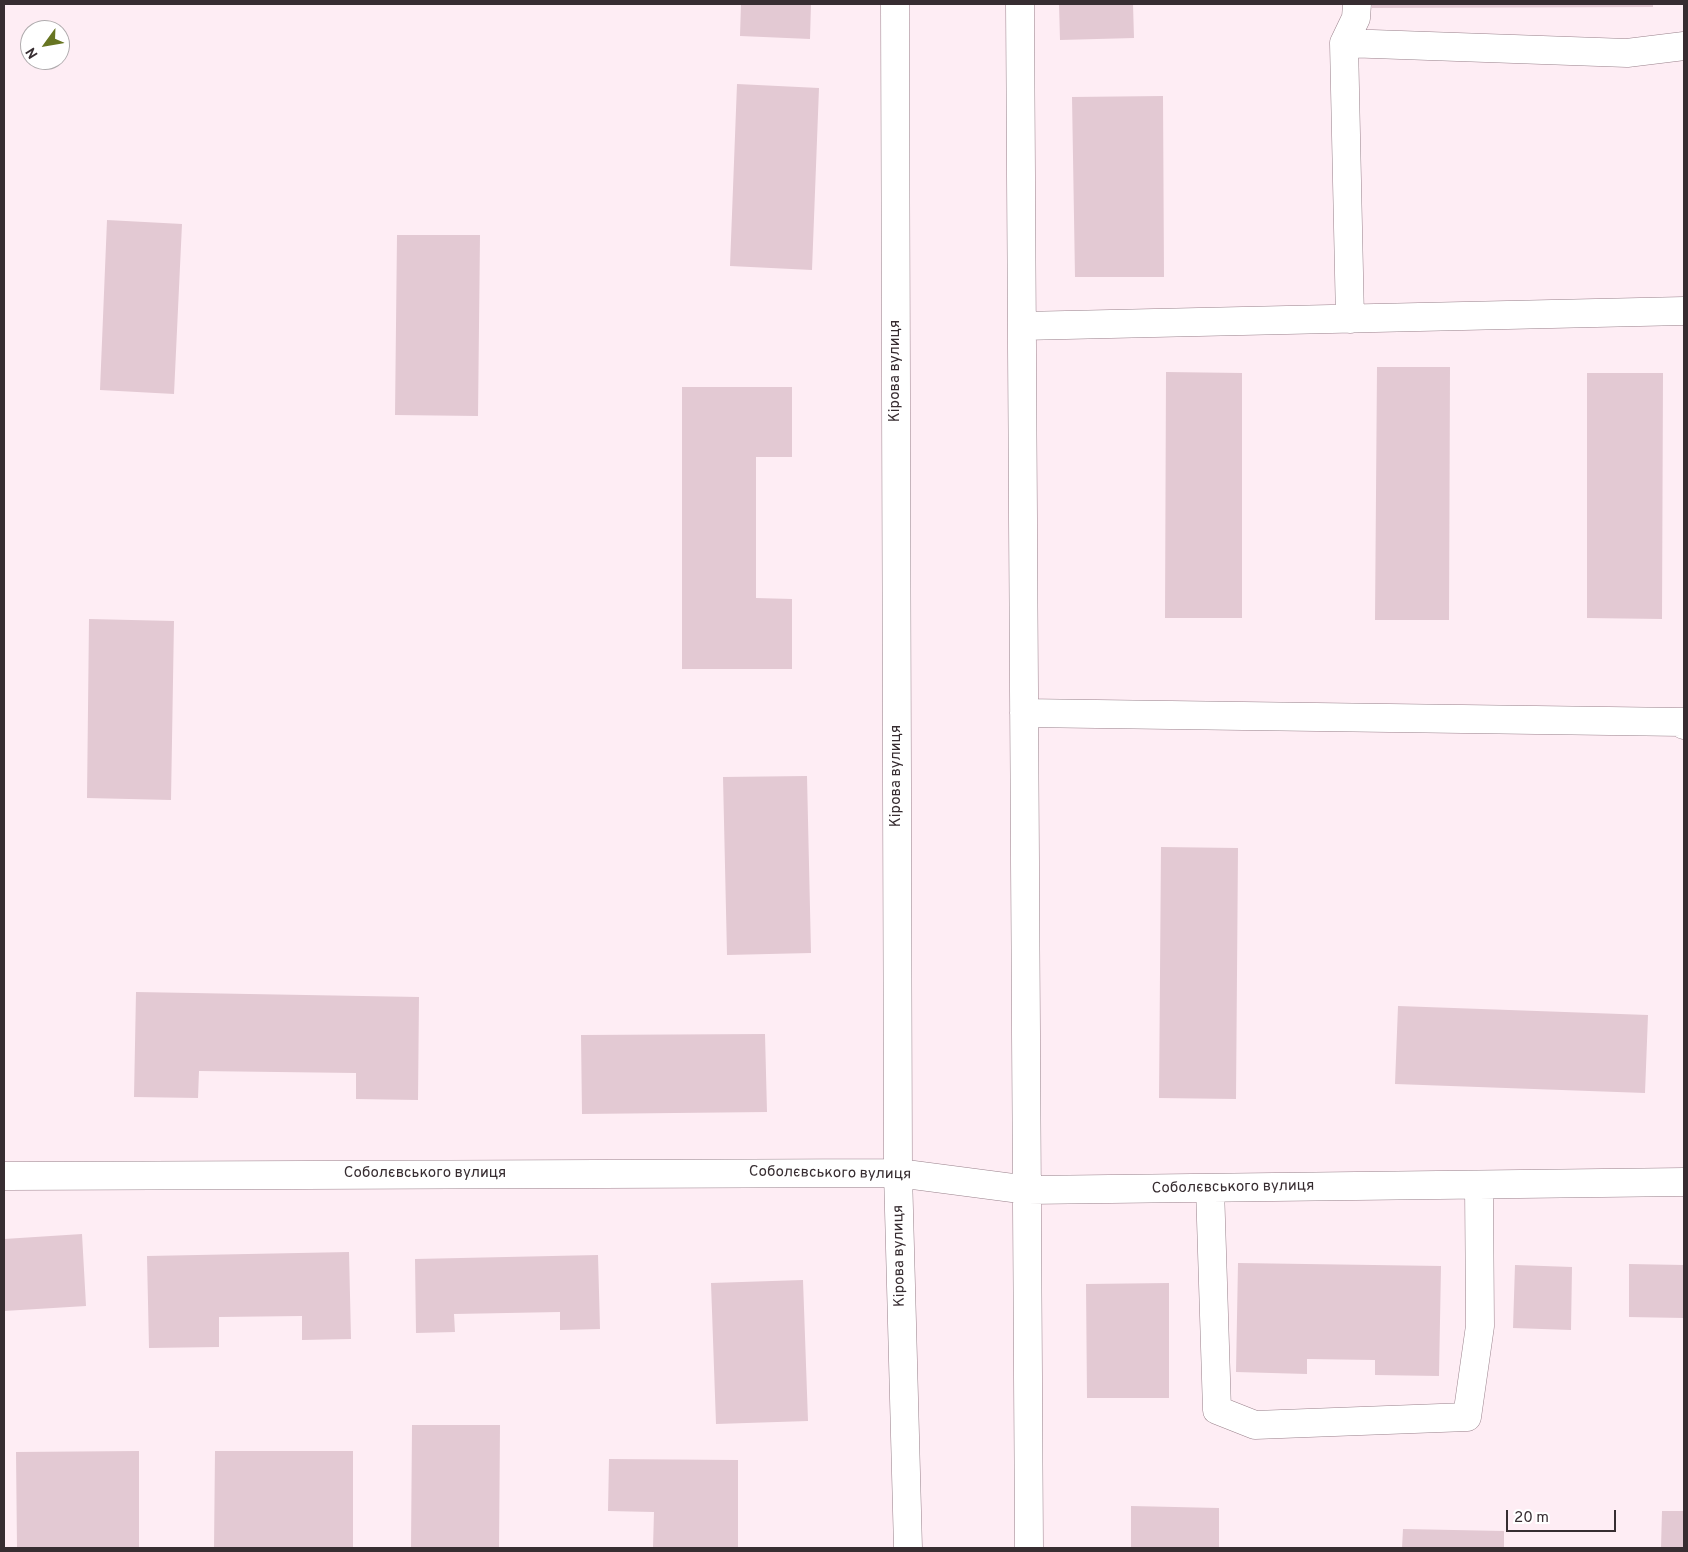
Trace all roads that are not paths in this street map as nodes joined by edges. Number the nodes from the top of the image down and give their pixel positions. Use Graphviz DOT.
graph roads {
  1 [pos="895,4"];
  2 [pos="1020,4"];
  3 [pos="1356,4"];
  4 [pos="1344,44"];
  5 [pos="1684,46"];
  6 [pos="1684,311"];
  7 [pos="1350,319"];
  8 [pos="1022,326"];
  9 [pos="1024,714"];
  10 [pos="1684,725"];
  11 [pos="898,1173"];
  12 [pos="4,1176"];
  13 [pos="1684,1182"];
  14 [pos="1479,1185"];
  15 [pos="1210,1188"];
  16 [pos="1028,1190"];
  17 [pos="908,1548"];
  18 [pos="1029,1548"];
  1 -- 11 [label="street, Кірова вулиця"];
  2 -- 8 [label="street"];
  3 -- 4 [label="street"];
  4 -- 5 [label="street"];
  4 -- 7 [label="street"];
  6 -- 7 [label="street"];
  7 -- 8 [label="street"];
  8 -- 9 [label="street"];
  9 -- 10 [label="street"];
  9 -- 16 [label="street"];
  11 -- 12 [label="street, Соболєвського вулиця"];
  11 -- 16 [label="street, Соболєвського вулиця"];
  11 -- 17 [label="street, Кірова вулиця"];
  13 -- 14 [label="street, Соболєвського вулиця"];
  14 -- 15 [label="street, Соболєвського вулиця"];
  14 -- 15 [label="street"];
  15 -- 16 [label="street, Соболєвського вулиця"];
  16 -- 18 [label="street"];
}
